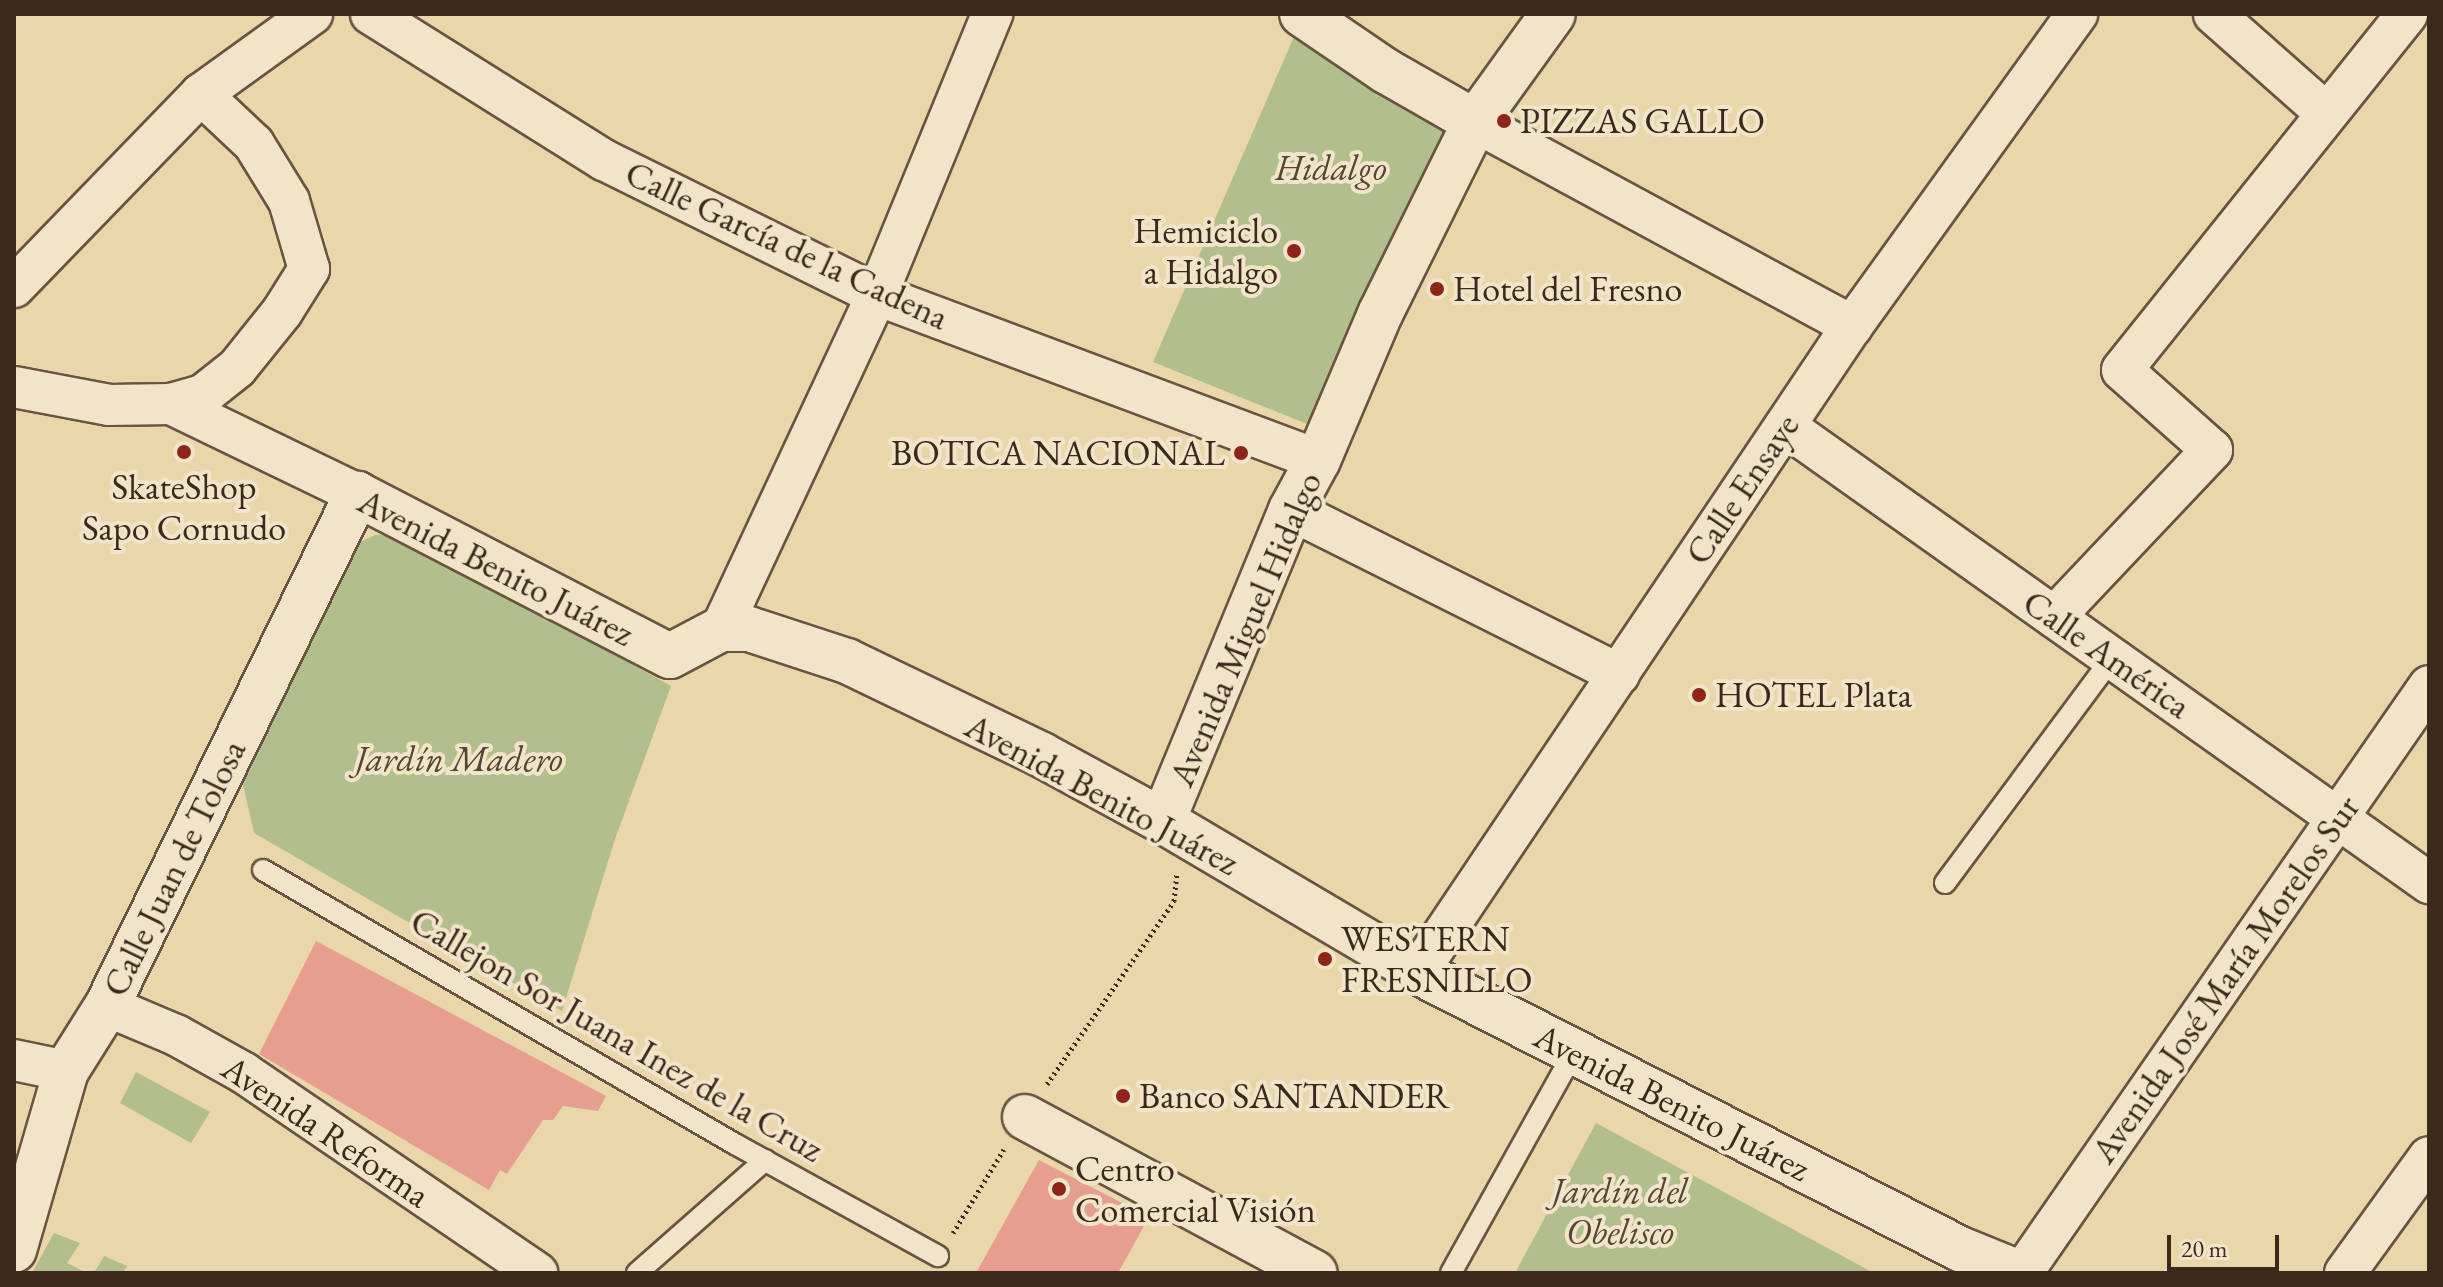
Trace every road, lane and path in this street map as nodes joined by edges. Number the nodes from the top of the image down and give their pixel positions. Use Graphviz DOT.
graph roads {
  1 [pos="312,14"];
  2 [pos="371,14"];
  3 [pos="992,14"];
  4 [pos="1302,14"];
  5 [pos="1553,14"];
  6 [pos="2077,14"];
  7 [pos="2214,14"];
  8 [pos="2413,22"];
  9 [pos="201,94"];
  10 [pos="2326,113"];
  11 [pos="1475,122"];
  12 [pos="14,287"];
  13 [pos="877,295"];
  14 [pos="1852,326"];
  15 [pos="14,387"];
  16 [pos="171,404"];
  17 [pos="1785,426"];
  18 [pos="1318,460"];
  19 [pos="357,494"];
  20 [pos="1291,510"];
  21 [pos="2054,617"];
  22 [pos="721,629"];
  23 [pos="2112,658"];
  24 [pos="1619,674"];
  25 [pos="2429,686"];
  26 [pos="2337,818"];
  27 [pos="1163,821"];
  28 [pos="263,870"];
  29 [pos="1945,883"];
  30 [pos="2429,883"];
  31 [pos="1418,972"];
  32 [pos="107,1006"];
  33 [pos="1574,1052"];
  34 [pos="14,1060"];
  35 [pos="66,1071"];
  36 [pos="1025,1117"];
  37 [pos="2429,1157"];
  38 [pos="765,1160"];
  39 [pos="14,1250"];
  40 [pos="938,1256"];
  41 [pos="1954,1261"];
  42 [pos="537,1273"];
  43 [pos="637,1273"];
  44 [pos="1315,1273"];
  45 [pos="1451,1273"];
  46 [pos="2020,1273"];
  47 [pos="2345,1273"];
  1 -- 9 [label="street"];
  2 -- 13 [label="street, Calle García de la Cadena"];
  3 -- 13 [label="street"];
  4 -- 11 [label="street"];
  5 -- 11 [label="street, Avenida Miguel Hidalgo"];
  6 -- 14 [label="street, Calle Ensaye"];
  7 -- 10 [label="street"];
  8 -- 10 [label="street"];
  9 -- 12 [label="street"];
  9 -- 16 [label="street"];
  10 -- 21 [label="street"];
  11 -- 14 [label="street"];
  11 -- 18 [label="street, Avenida Miguel Hidalgo"];
  13 -- 18 [label="street, Calle García de la Cadena"];
  13 -- 22 [label="street"];
  14 -- 17 [label="street, Calle Ensaye"];
  15 -- 16 [label="street"];
  16 -- 19 [label="street, Avenida Benito Juárez"];
  17 -- 21 [label="street, Calle América"];
  17 -- 24 [label="street, Calle Ensaye"];
  18 -- 20 [label="street, Avenida Miguel Hidalgo"];
  19 -- 22 [label="street, Avenida Benito Juárez"];
  19 -- 32 [label="street, Calle Juan de Tolosa"];
  20 -- 24 [label="street"];
  20 -- 27 [label="street, Avenida Miguel Hidalgo"];
  21 -- 23 [label="street, Calle América"];
  22 -- 27 [label="street, Avenida Benito Juárez"];
  23 -- 26 [label="street, Calle América"];
  23 -- 29 [label="lane"];
  24 -- 31 [label="street, Calle Ensaye"];
  25 -- 26 [label="street, Avenida José María Morelos Sur"];
  26 -- 30 [label="street, Calle América"];
  26 -- 46 [label="street, Avenida José María Morelos Sur"];
  27 -- 31 [label="street, Avenida Benito Juárez"];
  27 -- 36 [label="path, Avenida Miguel Hidalgo"];
  28 -- 38 [label="lane, Callejon Sor Juana Inez de la Cruz"];
  31 -- 33 [label="street, Avenida Benito Juárez"];
  32 -- 35 [label="street, Calle Juan de Tolosa"];
  32 -- 42 [label="street, Avenida Reforma"];
  33 -- 41 [label="street, Avenida Benito Juárez"];
  33 -- 45 [label="lane"];
  34 -- 35 [label="street"];
  35 -- 39 [label="street, Calle Juan de Tolosa"];
  36 -- 40 [label="path, Avenida Miguel Hidalgo"];
  36 -- 44 [label="street"];
  37 -- 47 [label="street"];
  38 -- 40 [label="lane, Callejon Sor Juana Inez de la Cruz"];
  38 -- 43 [label="lane"];
  41 -- 46 [label="street, Avenida Benito Juárez"];
}
